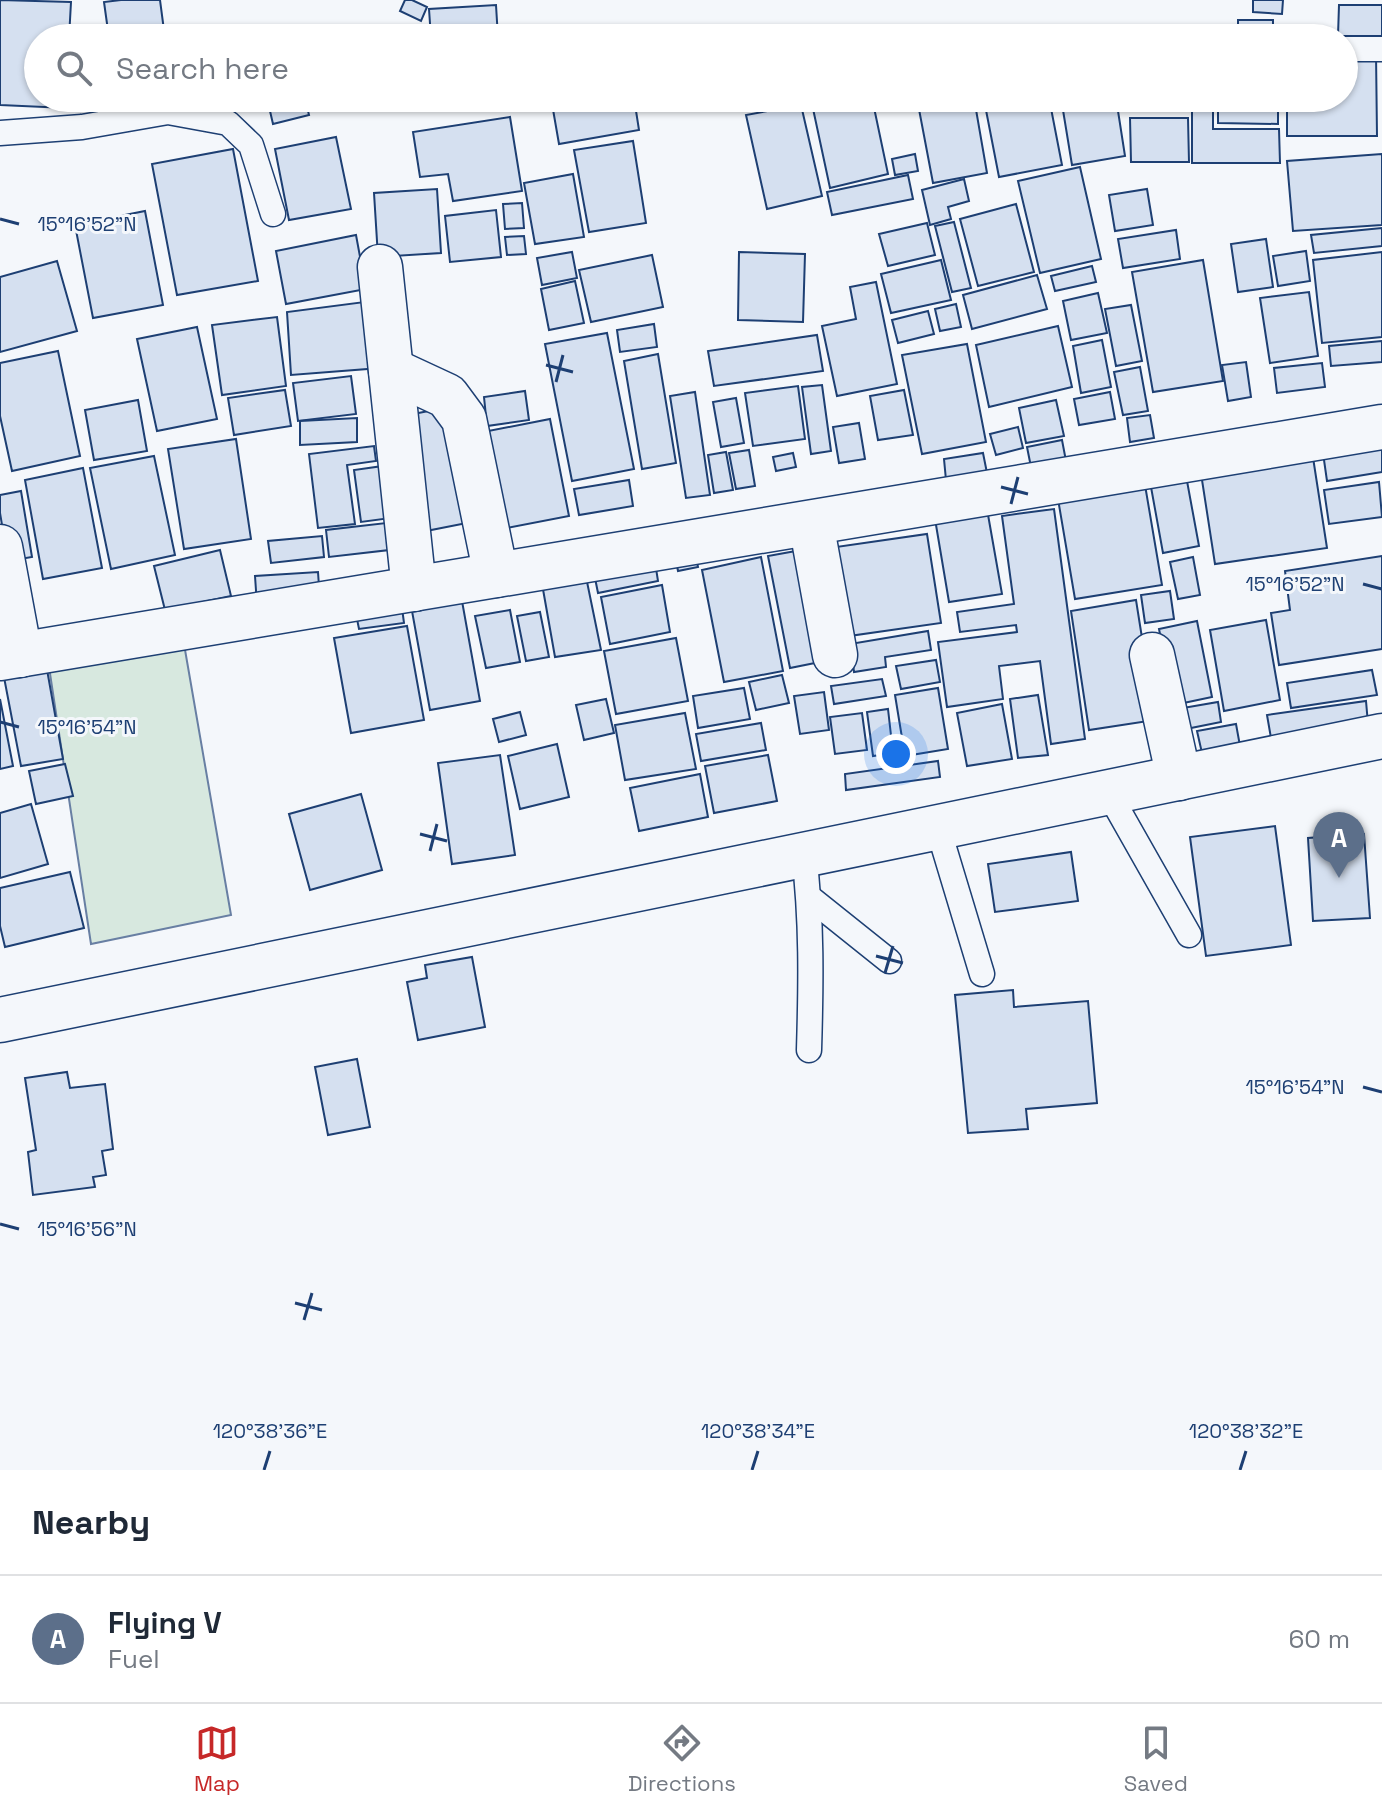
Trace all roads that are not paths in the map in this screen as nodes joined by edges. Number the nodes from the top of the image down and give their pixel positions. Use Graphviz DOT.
graph roads {
  1 [pos="1358,49"];
  2 [pos="1382,49"];
  3 [pos="0,133"];
  4 [pos="273,214"];
  5 [pos="380,267"];
  6 [pos="391,370"];
  7 [pos="1382,427"];
  8 [pos="811,523"];
  9 [pos="0,547"];
  10 [pos="496,575"];
  11 [pos="414,589"];
  12 [pos="835,655"];
  13 [pos="1152,655"];
  14 [pos="10,656"];
  15 [pos="1382,736"];
  16 [pos="1179,778"];
  17 [pos="1108,792"];
  18 [pos="938,828"];
  19 [pos="806,876"];
  20 [pos="1189,935"];
  21 [pos="889,961"];
  22 [pos="982,974"];
  23 [pos="0,1020"];
  24 [pos="809,1050"];
  1 -- 2 [label="lane"];
  3 -- 4 [label="lane"];
  5 -- 6 [label="street"];
  6 -- 10 [label="street"];
  6 -- 11 [label="street"];
  7 -- 8 [label="street"];
  8 -- 10 [label="street"];
  8 -- 12 [label="street"];
  9 -- 14 [label="street"];
  10 -- 11 [label="street"];
  11 -- 14 [label="street"];
  13 -- 16 [label="street"];
  15 -- 16 [label="street"];
  16 -- 17 [label="street"];
  17 -- 18 [label="street"];
  17 -- 20 [label="lane"];
  18 -- 19 [label="street"];
  18 -- 22 [label="lane"];
  19 -- 21 [label="lane"];
  19 -- 23 [label="street"];
  19 -- 24 [label="lane"];
}
